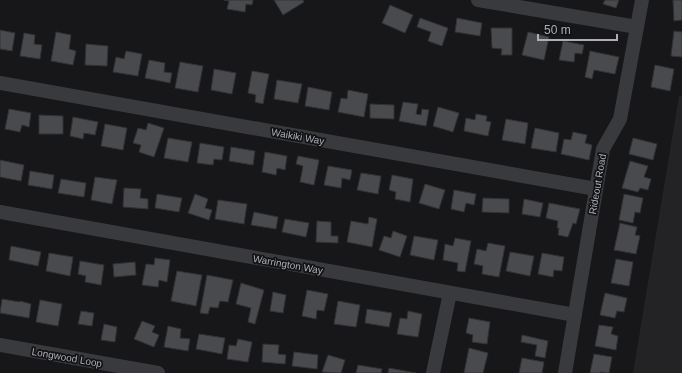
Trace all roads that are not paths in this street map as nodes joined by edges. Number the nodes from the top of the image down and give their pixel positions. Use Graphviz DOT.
graph roads {
  1 [pos="478,0"];
  2 [pos="642,0"];
  3 [pos="522,4"];
  4 [pos="637,27"];
  5 [pos="0,83"];
  6 [pos="596,189"];
  7 [pos="1,216"];
  8 [pos="450,293"];
  9 [pos="576,315"];
  10 [pos="0,345"];
  11 [pos="158,373"];
  12 [pos="433,373"];
  13 [pos="565,373"];
  1 -- 3 [label="street"];
  2 -- 4 [label="street, Rideout Road"];
  3 -- 4 [label="street"];
  4 -- 6 [label="street, Rideout Road"];
  5 -- 6 [label="street, Waikiki Way"];
  6 -- 9 [label="street, Rideout Road"];
  7 -- 8 [label="street, Warrington Way"];
  8 -- 9 [label="street, Warrington Way"];
  8 -- 12 [label="street"];
  9 -- 13 [label="street, Rideout Road"];
  10 -- 11 [label="street, Longwood Loop"];
}
